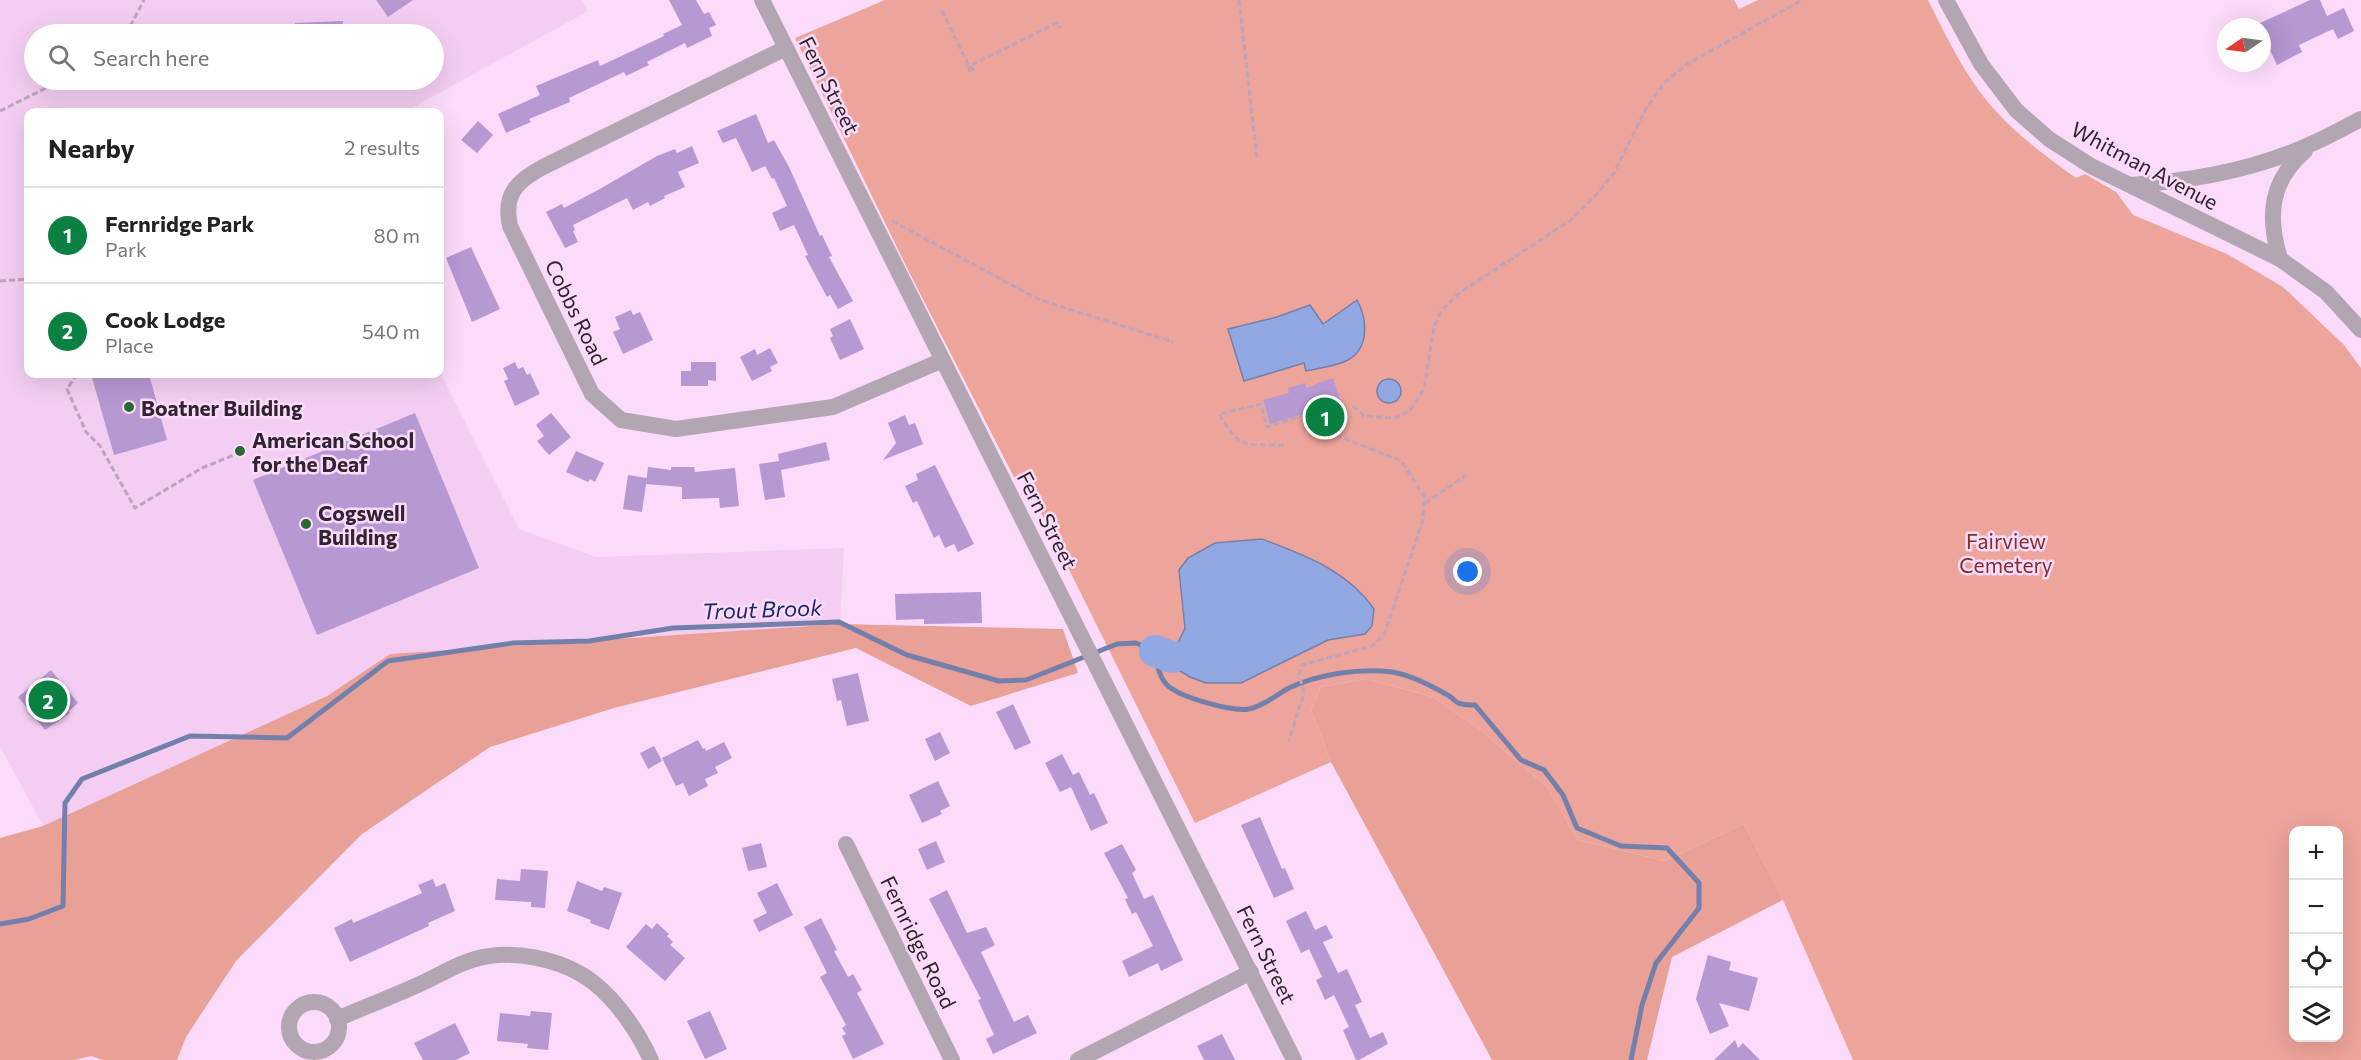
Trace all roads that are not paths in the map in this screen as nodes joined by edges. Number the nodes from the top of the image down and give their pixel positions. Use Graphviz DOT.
graph roads {
  1 [pos="762,0"];
  2 [pos="1946,0"];
  3 [pos="786,48"];
  4 [pos="2361,119"];
  5 [pos="2312,144"];
  6 [pos="2130,185"];
  7 [pos="2280,259"];
  8 [pos="2361,330"];
  9 [pos="943,360"];
  10 [pos="846,844"];
  11 [pos="1251,972"];
  12 [pos="337,1019"];
  13 [pos="651,1060"];
  14 [pos="952,1060"];
  15 [pos="1078,1060"];
  16 [pos="1294,1060"];
  1 -- 3 [label="street, Fern Street"];
  2 -- 6 [label="street, Whitman Avenue"];
  3 -- 9 [label="street, Fern Street"];
  3 -- 9 [label="street, Cobbs Road"];
  4 -- 5 [label="street"];
  5 -- 6 [label="street"];
  5 -- 7 [label="street"];
  6 -- 7 [label="street, Whitman Avenue"];
  7 -- 8 [label="street, Whitman Avenue"];
  9 -- 11 [label="street, Fern Street"];
  10 -- 14 [label="street, Fernridge Road"];
  11 -- 15 [label="street"];
  11 -- 16 [label="street, Fern Street"];
  12 -- 13 [label="street"];
}
